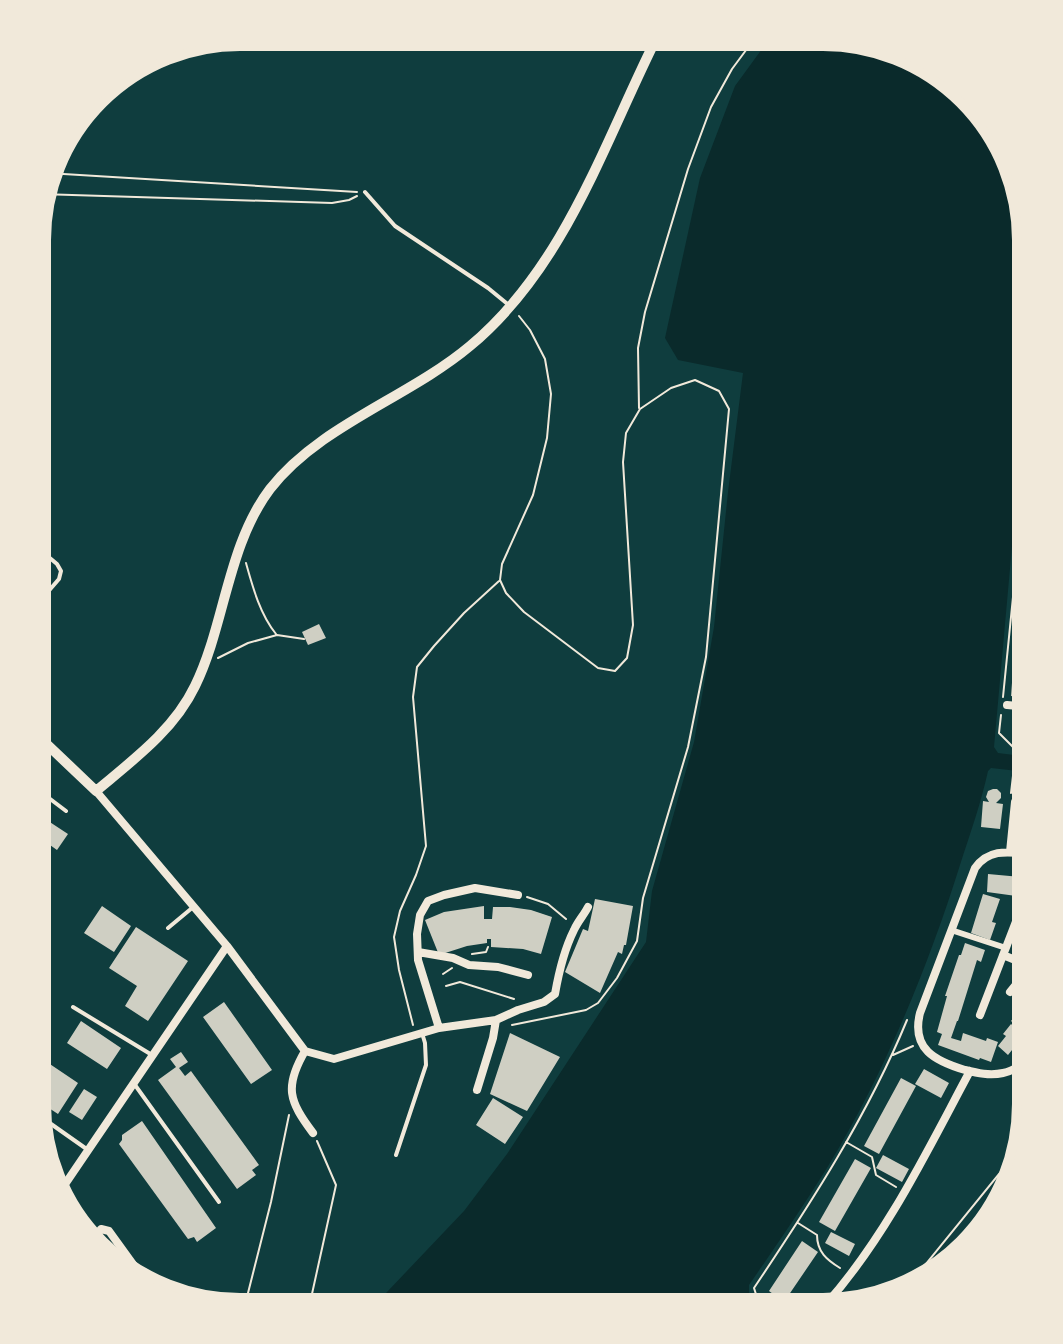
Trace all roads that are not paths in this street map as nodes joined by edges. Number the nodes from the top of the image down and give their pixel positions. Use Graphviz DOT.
graph roads {
  1 [pos="653,46"];
  2 [pos="365,192"];
  3 [pos="511,306"];
  4 [pos="46,555"];
  5 [pos="46,594"];
  6 [pos="1007,705"];
  7 [pos="1017,706"];
  8 [pos="46,743"];
  9 [pos="96,791"];
  10 [pos="46,796"];
  11 [pos="1012,802"];
  12 [pos="66,811"];
  13 [pos="1010,852"];
  14 [pos="1017,853"];
  15 [pos="518,895"];
  16 [pos="194,906"];
  17 [pos="588,907"];
  18 [pos="1017,922"];
  19 [pos="168,928"];
  20 [pos="951,930"];
  21 [pos="227,946"];
  22 [pos="418,952"];
  23 [pos="1005,952"];
  24 [pos="1017,960"];
  25 [pos="528,975"];
  26 [pos="1017,984"];
  27 [pos="1010,992"];
  28 [pos="73,1007"];
  29 [pos="980,1015"];
  30 [pos="496,1020"];
  31 [pos="439,1028"];
  32 [pos="417,1035"];
  33 [pos="305,1051"];
  34 [pos="152,1055"];
  35 [pos="1017,1067"];
  36 [pos="970,1071"];
  37 [pos="134,1083"];
  38 [pos="477,1090"];
  39 [pos="47,1122"];
  40 [pos="313,1133"];
  41 [pos="88,1151"];
  42 [pos="396,1155"];
  43 [pos="64,1185"];
  44 [pos="219,1202"];
  45 [pos="97,1235"];
  46 [pos="135,1267"];
  47 [pos="831,1298"];
  1 -- 3 [label="street"];
  2 -- 3 [label="lane"];
  3 -- 9 [label="street"];
  4 -- 5 [label="lane"];
  6 -- 7 [label="street"];
  8 -- 9 [label="street"];
  9 -- 16 [label="street"];
  10 -- 12 [label="lane"];
  11 -- 13 [label="street"];
  13 -- 14 [label="street"];
  13 -- 20 [label="street"];
  15 -- 22 [label="street"];
  16 -- 19 [label="lane"];
  16 -- 21 [label="street"];
  17 -- 30 [label="street"];
  18 -- 23 [label="street"];
  20 -- 23 [label="street"];
  20 -- 36 [label="street"];
  21 -- 33 [label="street"];
  21 -- 34 [label="street"];
  22 -- 25 [label="street"];
  22 -- 31 [label="street"];
  23 -- 24 [label="street"];
  23 -- 29 [label="street"];
  26 -- 27 [label="street"];
  28 -- 34 [label="lane"];
  30 -- 31 [label="street"];
  30 -- 38 [label="street"];
  31 -- 32 [label="street"];
  32 -- 33 [label="street"];
  32 -- 42 [label="lane"];
  33 -- 40 [label="street"];
  34 -- 37 [label="street"];
  35 -- 36 [label="street"];
  36 -- 47 [label="street"];
  37 -- 41 [label="street"];
  37 -- 44 [label="lane"];
  39 -- 41 [label="lane"];
  41 -- 43 [label="street"];
  45 -- 46 [label="street"];
}
